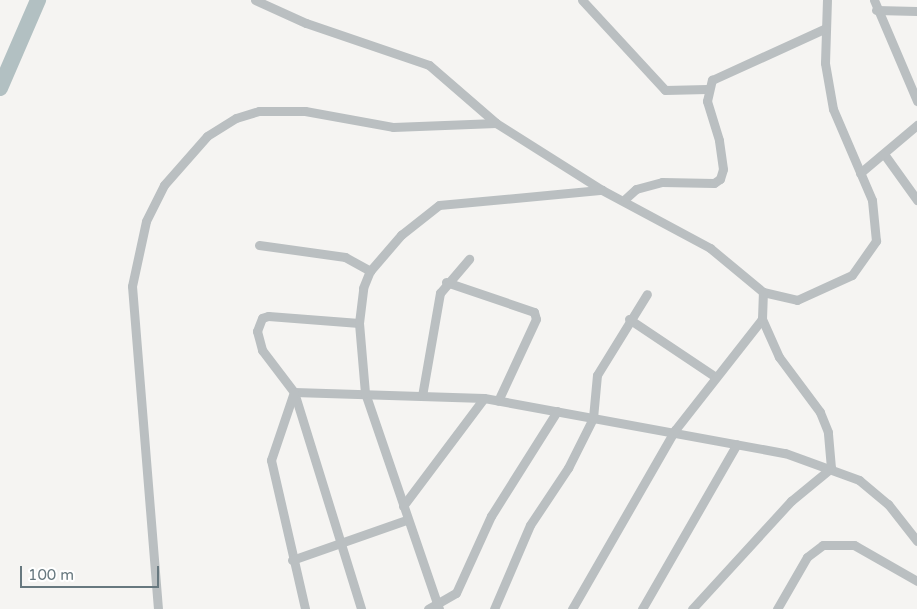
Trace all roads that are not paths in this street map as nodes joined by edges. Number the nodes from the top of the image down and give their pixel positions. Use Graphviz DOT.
graph roads {
  1 [pos="255,0"];
  2 [pos="582,0"];
  3 [pos="827,0"];
  4 [pos="874,0"];
  5 [pos="876,10"];
  6 [pos="917,11"];
  7 [pos="826,28"];
  8 [pos="708,90"];
  9 [pos="917,101"];
  10 [pos="496,123"];
  11 [pos="917,125"];
  12 [pos="884,154"];
  13 [pos="860,173"];
  14 [pos="602,190"];
  15 [pos="625,199"];
  16 [pos="917,200"];
  17 [pos="259,245"];
  18 [pos="469,259"];
  19 [pos="370,271"];
  20 [pos="446,282"];
  21 [pos="763,292"];
  22 [pos="647,294"];
  23 [pos="629,319"];
  24 [pos="762,319"];
  25 [pos="359,323"];
  26 [pos="714,376"];
  27 [pos="294,392"];
  28 [pos="365,393"];
  29 [pos="422,396"];
  30 [pos="484,398"];
  31 [pos="498,401"];
  32 [pos="557,411"];
  33 [pos="593,418"];
  34 [pos="675,430"];
  35 [pos="738,444"];
  36 [pos="831,468"];
  37 [pos="403,506"];
  38 [pos="406,520"];
  39 [pos="916,537"];
  40 [pos="341,543"];
  41 [pos="292,560"];
  42 [pos="917,582"];
  43 [pos="438,607"];
  44 [pos="158,609"];
  45 [pos="305,609"];
  46 [pos="361,609"];
  47 [pos="428,609"];
  48 [pos="494,609"];
  49 [pos="572,609"];
  50 [pos="642,609"];
  51 [pos="692,609"];
  52 [pos="777,609"];
  1 -- 10 [label="street"];
  2 -- 8 [label="street"];
  3 -- 7 [label="street"];
  4 -- 5 [label="street"];
  5 -- 6 [label="street"];
  5 -- 9 [label="street"];
  7 -- 8 [label="street"];
  7 -- 13 [label="street"];
  8 -- 15 [label="street"];
  10 -- 14 [label="street"];
  10 -- 44 [label="street"];
  11 -- 12 [label="street"];
  12 -- 13 [label="street"];
  12 -- 16 [label="street"];
  13 -- 21 [label="street"];
  14 -- 15 [label="street"];
  14 -- 19 [label="street"];
  15 -- 21 [label="street"];
  17 -- 19 [label="street"];
  18 -- 20 [label="street"];
  19 -- 25 [label="street"];
  20 -- 29 [label="street"];
  20 -- 31 [label="street"];
  21 -- 24 [label="street"];
  22 -- 23 [label="street"];
  23 -- 26 [label="street"];
  23 -- 33 [label="street"];
  24 -- 26 [label="street"];
  24 -- 36 [label="street"];
  25 -- 27 [label="street"];
  25 -- 28 [label="street"];
  26 -- 34 [label="street"];
  27 -- 28 [label="street"];
  27 -- 40 [label="street"];
  27 -- 41 [label="street"];
  28 -- 29 [label="street"];
  28 -- 37 [label="street"];
  29 -- 30 [label="street"];
  30 -- 31 [label="street"];
  30 -- 37 [label="street"];
  31 -- 32 [label="street"];
  32 -- 33 [label="street"];
  32 -- 43 [label="street"];
  33 -- 34 [label="street"];
  33 -- 48 [label="street"];
  34 -- 35 [label="street"];
  34 -- 49 [label="street"];
  35 -- 36 [label="street"];
  35 -- 50 [label="street"];
  36 -- 39 [label="street"];
  36 -- 51 [label="street"];
  37 -- 38 [label="street"];
  38 -- 40 [label="street"];
  38 -- 43 [label="street"];
  40 -- 41 [label="street"];
  40 -- 46 [label="street"];
  41 -- 45 [label="street"];
  42 -- 52 [label="street"];
  43 -- 47 [label="street"];
}
